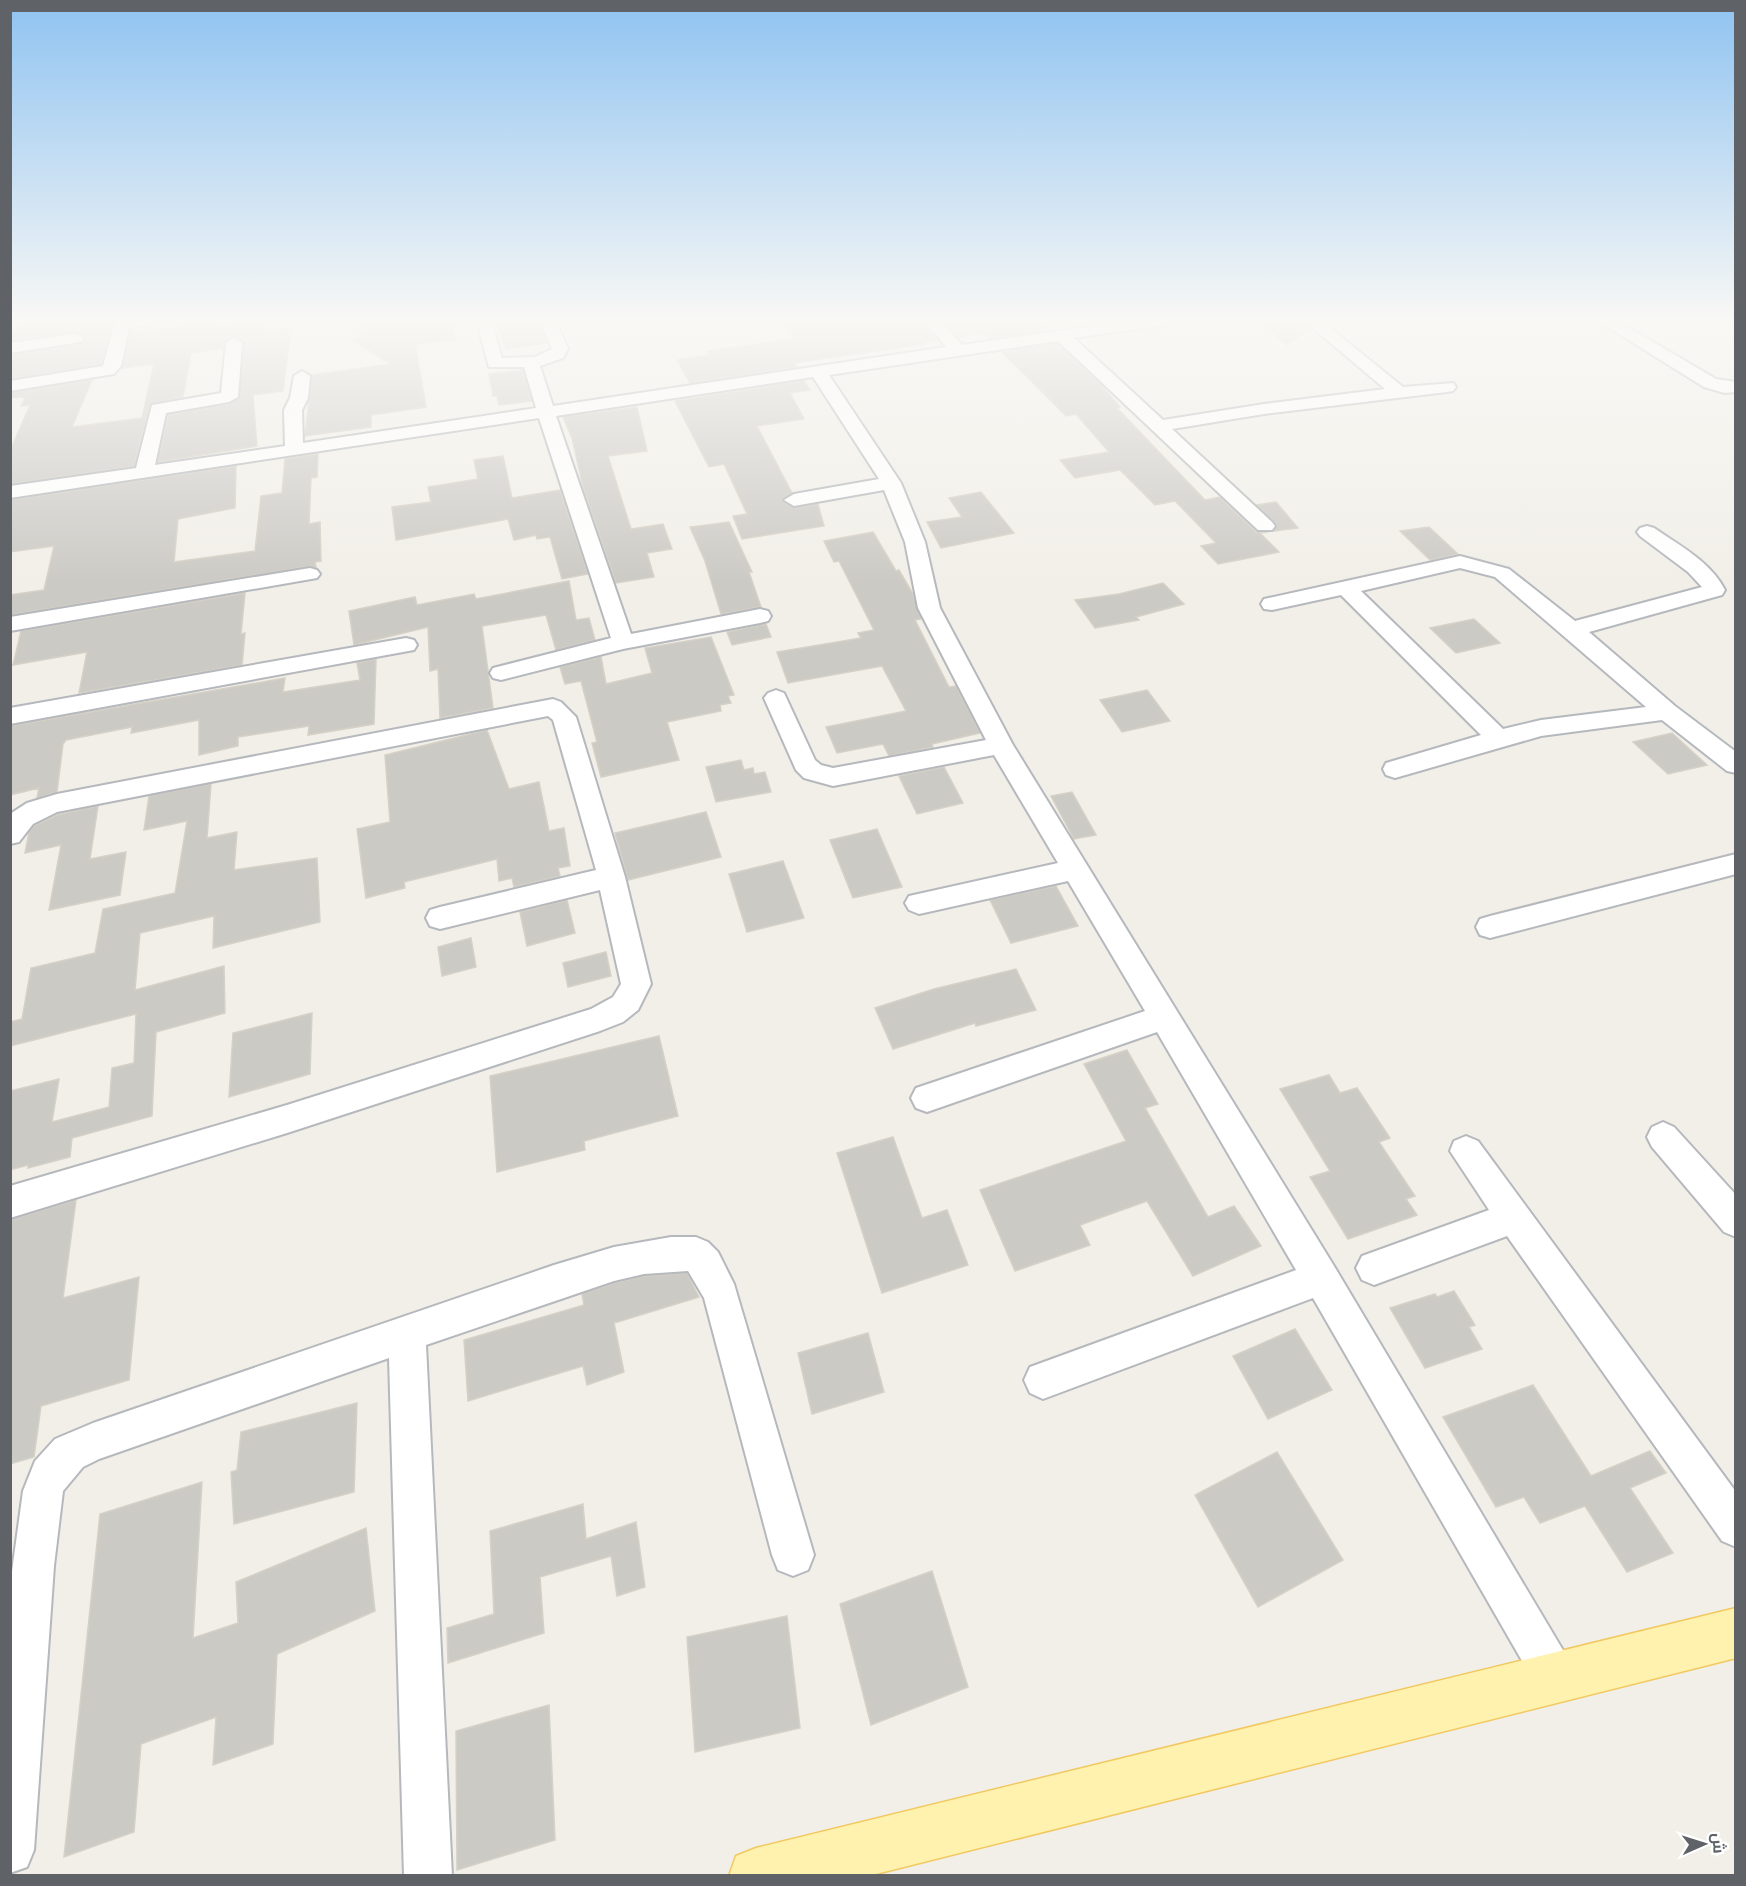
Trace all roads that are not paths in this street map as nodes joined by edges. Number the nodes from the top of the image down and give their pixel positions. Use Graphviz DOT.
graph roads {
  1 [pos="174,407"];
  2 [pos="294,407"];
  3 [pos="545,407"];
  4 [pos="579,407"];
  5 [pos="841,407"];
  6 [pos="1139,407"];
  7 [pos="1294,407"];
  8 [pos="547,412"];
  9 [pos="1161,426"];
  10 [pos="294,451"];
  11 [pos="144,472"];
  12 [pos="891,483"];
  13 [pos="10,492"];
  14 [pos="794,500"];
  15 [pos="1265,526"];
  16 [pos="1647,532"];
  17 [pos="310,574"];
  18 [pos="1344,586"];
  19 [pos="1272,604"];
  20 [pos="760,616"];
  21 [pos="10,624"];
  22 [pos="1575,632"];
  23 [pos="623,642"];
  24 [pos="406,645"];
  25 [pos="501,673"];
  26 [pos="776,698"];
  27 [pos="1667,712"];
  28 [pos="10,716"];
  29 [pos="1498,738"];
  30 [pos="1001,745"];
  31 [pos="1735,764"];
  32 [pos="1395,769"];
  33 [pos="10,835"];
  34 [pos="1736,864"];
  35 [pos="1075,869"];
  36 [pos="611,877"];
  37 [pos="919,903"];
  38 [pos="440,918"];
  39 [pos="1490,927"];
  40 [pos="1165,1017"];
  41 [pos="927,1098"];
  42 [pos="1663,1137"];
  43 [pos="1466,1150"];
  44 [pos="10,1202"];
  45 [pos="1514,1217"];
  46 [pos="1736,1221"];
  47 [pos="1374,1268"];
  48 [pos="1321,1278"];
  49 [pos="407,1333"];
  50 [pos="1043,1380"];
  51 [pos="1736,1527"];
  52 [pos="793,1555"];
  53 [pos="1736,1633"];
  54 [pos="1555,1677"];
  55 [pos="10,1850"];
  56 [pos="428,1875"];
  57 [pos="756,1875"];
  1 -- 11 [label="street"];
  2 -- 10 [label="street"];
  3 -- 8 [label="street"];
  4 -- 8 [label="street"];
  5 -- 12 [label="street"];
  6 -- 9 [label="street"];
  7 -- 9 [label="street"];
  8 -- 10 [label="street"];
  8 -- 23 [label="street"];
  9 -- 15 [label="street"];
  10 -- 11 [label="street"];
  11 -- 13 [label="street"];
  12 -- 14 [label="street"];
  12 -- 30 [label="street"];
  16 -- 22 [label="street"];
  17 -- 21 [label="street"];
  18 -- 19 [label="street"];
  18 -- 22 [label="street"];
  18 -- 29 [label="street"];
  20 -- 23 [label="street"];
  22 -- 27 [label="street"];
  23 -- 25 [label="street"];
  24 -- 28 [label="street"];
  26 -- 30 [label="street"];
  27 -- 29 [label="street"];
  27 -- 31 [label="street"];
  29 -- 32 [label="street"];
  30 -- 35 [label="street"];
  33 -- 36 [label="street"];
  34 -- 39 [label="street"];
  35 -- 37 [label="street"];
  35 -- 40 [label="street"];
  36 -- 38 [label="street"];
  36 -- 44 [label="street"];
  40 -- 41 [label="street"];
  40 -- 48 [label="street"];
  42 -- 46 [label="street"];
  43 -- 45 [label="street"];
  45 -- 47 [label="street"];
  45 -- 51 [label="street"];
  48 -- 50 [label="street"];
  48 -- 54 [label="street"];
  49 -- 52 [label="street"];
  49 -- 55 [label="street"];
  49 -- 56 [label="street"];
  53 -- 54 [label="main road"];
  54 -- 57 [label="main road"];
}
